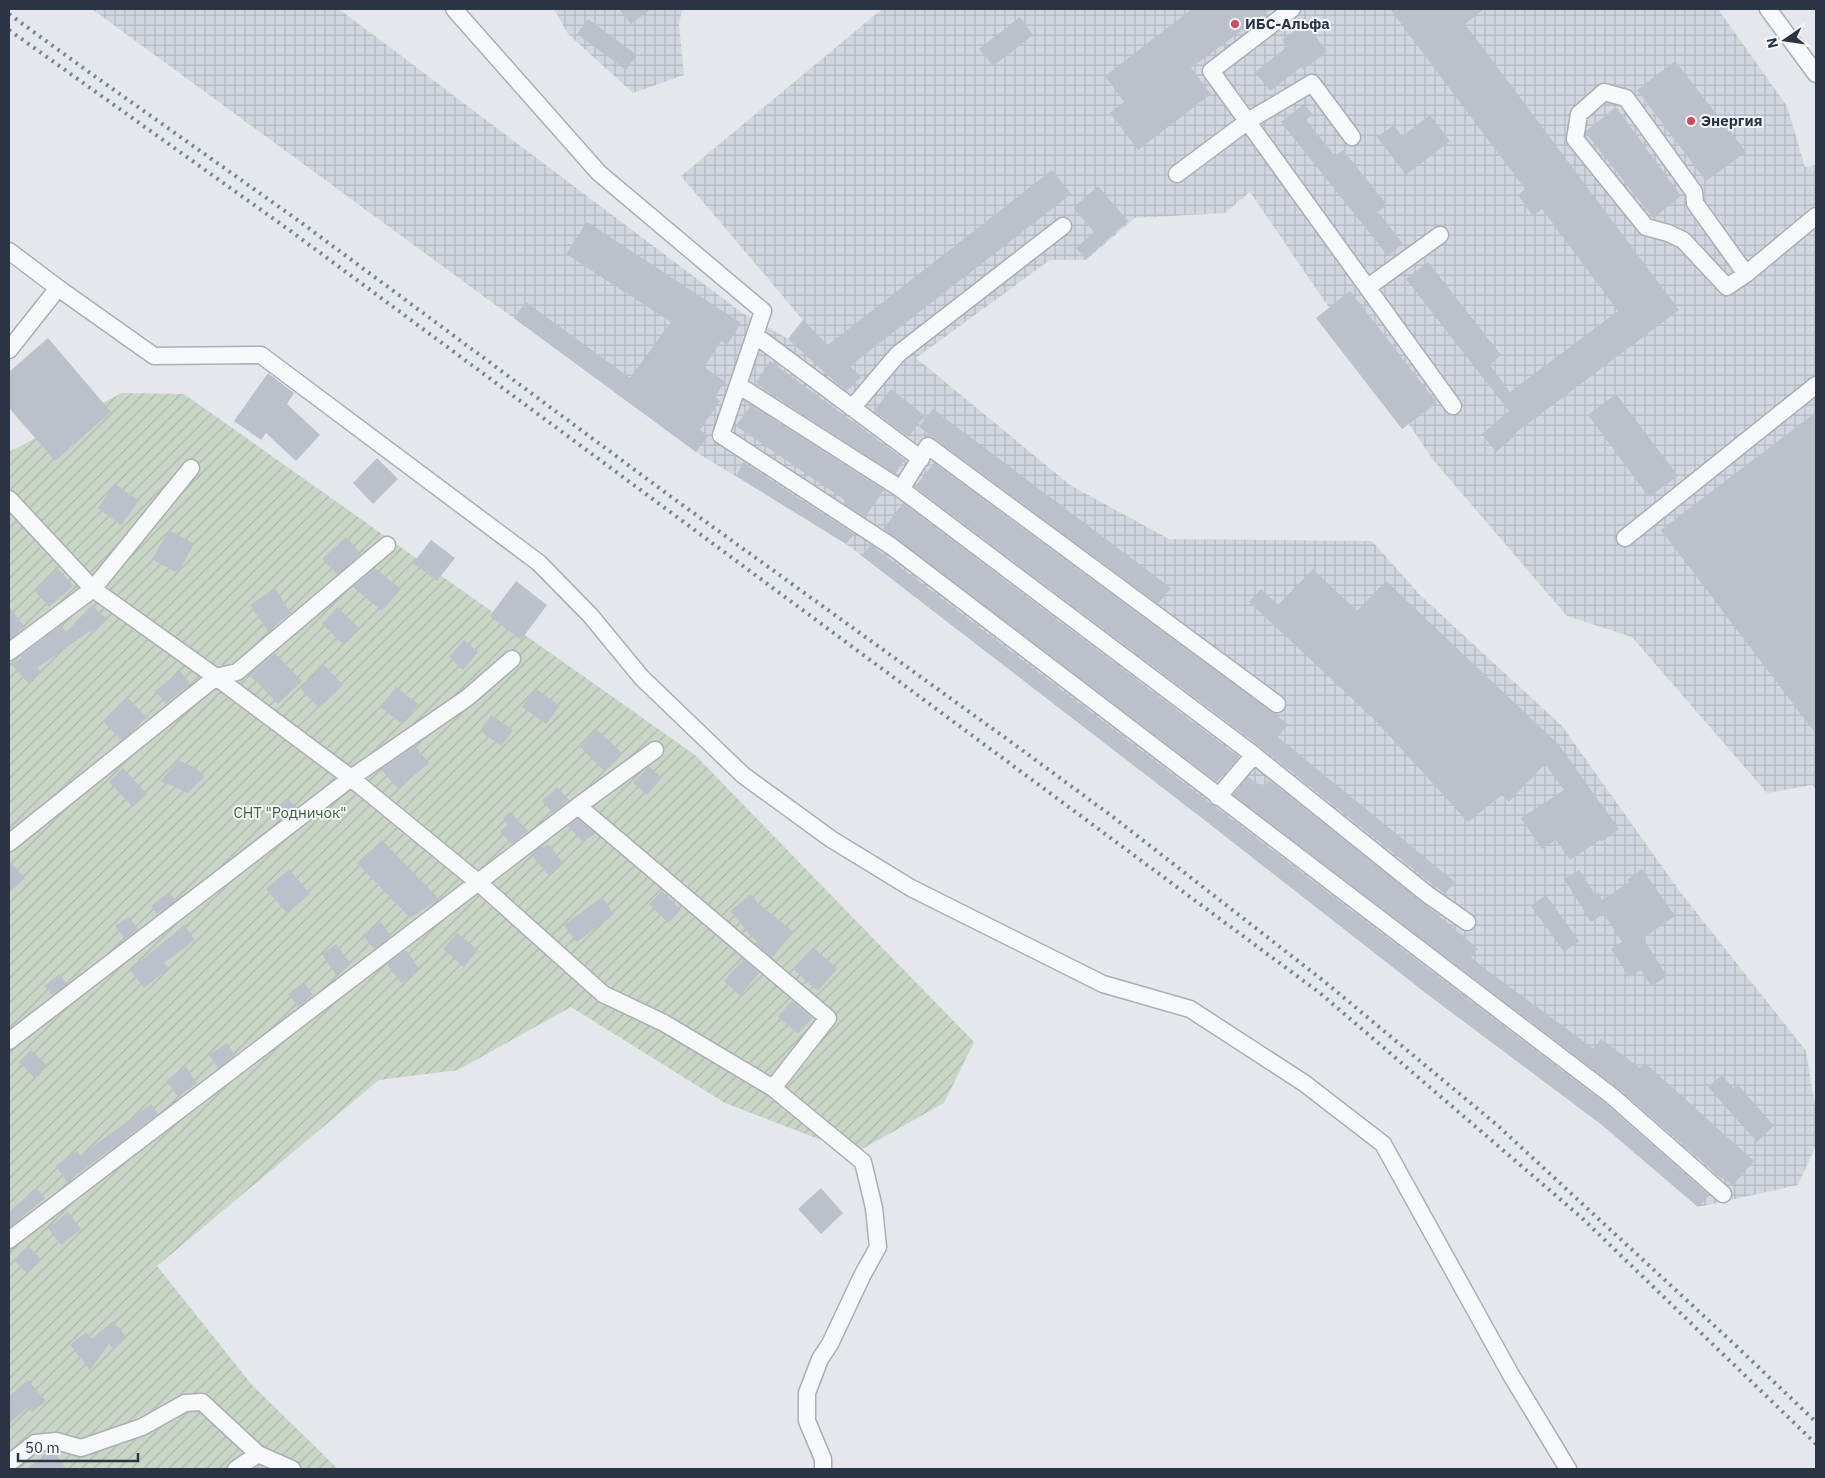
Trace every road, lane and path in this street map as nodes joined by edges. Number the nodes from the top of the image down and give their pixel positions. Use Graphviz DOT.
graph roads {
  1 [pos="454,9"];
  2 [pos="1292,9"];
  3 [pos="1768,9"];
  4 [pos="1816,76"];
  5 [pos="1248,121"];
  6 [pos="1352,137"];
  7 [pos="1177,174"];
  8 [pos="1816,216"];
  9 [pos="1063,226"];
  10 [pos="1440,235"];
  11 [pos="9,251"];
  12 [pos="1746,274"];
  13 [pos="1368,287"];
  14 [pos="58,288"];
  15 [pos="755,335"];
  16 [pos="9,350"];
  17 [pos="738,385"];
  18 [pos="1816,385"];
  19 [pos="1454,406"];
  20 [pos="852,408"];
  21 [pos="921,459"];
  22 [pos="191,468"];
  23 [pos="901,489"];
  24 [pos="9,499"];
  25 [pos="1625,538"];
  26 [pos="387,545"];
  27 [pos="93,589"];
  28 [pos="9,652"];
  29 [pos="512,659"];
  30 [pos="216,677"];
  31 [pos="1277,704"];
  32 [pos="655,750"];
  33 [pos="1254,755"];
  34 [pos="351,778"];
  35 [pos="1218,796"];
  36 [pos="578,806"];
  37 [pos="9,842"];
  38 [pos="478,883"];
  39 [pos="1467,922"];
  40 [pos="9,1041"];
  41 [pos="773,1088"];
  42 [pos="1723,1194"];
  43 [pos="9,1240"];
  44 [pos="258,1454"];
  45 [pos="9,1463"];
  46 [pos="236,1469"];
  47 [pos="292,1469"];
  48 [pos="823,1469"];
  49 [pos="1568,1469"];
  1 -- 15 [label="street"];
  2 -- 5 [label="street"];
  3 -- 4 [label="street"];
  5 -- 6 [label="street"];
  5 -- 7 [label="street"];
  5 -- 13 [label="street"];
  8 -- 12 [label="street"];
  9 -- 20 [label="street"];
  10 -- 13 [label="street"];
  11 -- 14 [label="street"];
  12 -- 12 [label="street"];
  13 -- 19 [label="street"];
  14 -- 16 [label="street"];
  14 -- 49 [label="street"];
  15 -- 17 [label="street"];
  15 -- 20 [label="street"];
  17 -- 23 [label="street"];
  17 -- 35 [label="street"];
  18 -- 25 [label="street"];
  20 -- 21 [label="street"];
  21 -- 23 [label="street"];
  21 -- 31 [label="street"];
  22 -- 27 [label="street"];
  23 -- 33 [label="street"];
  24 -- 27 [label="street"];
  26 -- 30 [label="street"];
  27 -- 28 [label="street"];
  27 -- 30 [label="street"];
  29 -- 34 [label="street"];
  30 -- 34 [label="street"];
  30 -- 37 [label="street"];
  32 -- 36 [label="street"];
  33 -- 35 [label="street"];
  33 -- 39 [label="street"];
  34 -- 38 [label="street"];
  34 -- 40 [label="street"];
  35 -- 42 [label="street"];
  36 -- 38 [label="street"];
  36 -- 41 [label="street"];
  38 -- 41 [label="street"];
  38 -- 43 [label="street"];
  41 -- 48 [label="street"];
  44 -- 45 [label="street"];
  44 -- 46 [label="street"];
  44 -- 47 [label="street"];
}
